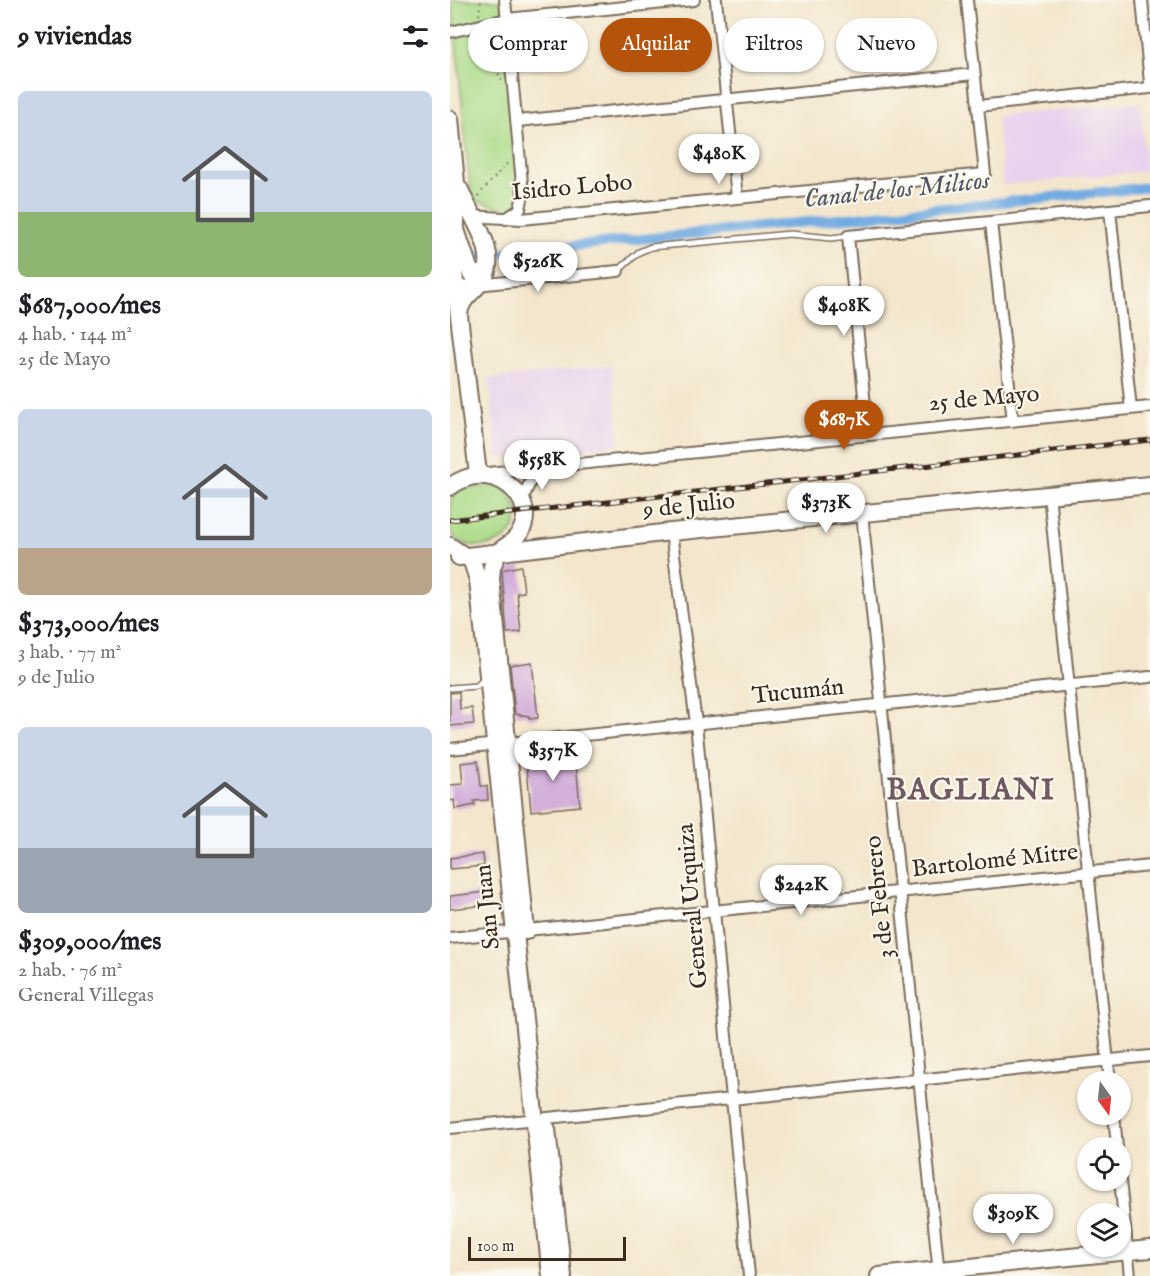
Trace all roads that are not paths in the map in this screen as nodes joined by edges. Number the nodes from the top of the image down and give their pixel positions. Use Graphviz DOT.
graph roads {
  1 [pos="505,0"];
  2 [pos="694,0"];
  3 [pos="716,0"];
  4 [pos="967,0"];
  5 [pos="1142,0"];
  6 [pos="507,18"];
  7 [pos="517,18"];
  8 [pos="468,27"];
  9 [pos="450,32"];
  10 [pos="513,72"];
  11 [pos="974,74"];
  12 [pos="1150,86"];
  13 [pos="727,100"];
  14 [pos="978,106"];
  15 [pos="450,118"];
  16 [pos="518,121"];
  17 [pos="737,197"];
  18 [pos="1150,206"];
  19 [pos="1110,210"];
  20 [pos="461,215"];
  21 [pos="506,219"];
  22 [pos="991,222"];
  23 [pos="848,236"];
  24 [pos="618,271"];
  25 [pos="479,285"];
  26 [pos="452,287"];
  27 [pos="458,319"];
  28 [pos="1150,407"];
  29 [pos="1131,409"];
  30 [pos="1013,421"];
  31 [pos="868,435"];
  32 [pos="536,469"];
  33 [pos="478,474"];
  34 [pos="450,477"];
  35 [pos="1150,485"];
  36 [pos="450,487"];
  37 [pos="1049,495"];
  38 [pos="522,500"];
  39 [pos="862,513"];
  40 [pos="671,532"];
  41 [pos="499,551"];
  42 [pos="454,553"];
  43 [pos="488,675"];
  44 [pos="1150,677"];
  45 [pos="1068,686"];
  46 [pos="450,688"];
  47 [pos="879,705"];
  48 [pos="696,723"];
  49 [pos="501,744"];
  50 [pos="450,749"];
  51 [pos="1150,866"];
  52 [pos="1091,872"];
  53 [pos="902,891"];
  54 [pos="714,911"];
  55 [pos="521,931"];
  56 [pos="450,938"];
  57 [pos="1150,1056"];
  58 [pos="1108,1061"];
  59 [pos="1109,1071"];
  60 [pos="921,1079"];
  61 [pos="732,1099"];
  62 [pos="540,1119"];
  63 [pos="450,1128"];
  64 [pos="1150,1250"];
  65 [pos="1131,1252"];
  66 [pos="1083,1257"];
  67 [pos="1128,1257"];
  68 [pos="938,1273"];
  69 [pos="551,1276"];
  70 [pos="563,1276"];
  71 [pos="749,1276"];
  72 [pos="879,1276"];
  73 [pos="1130,1276"];
  1 -- 6 [label="street"];
  2 -- 7 [label="street"];
  3 -- 13 [label="street"];
  4 -- 11 [label="street"];
  5 -- 12 [label="street"];
  8 -- 9 [label="street"];
  10 -- 16 [label="street"];
  11 -- 13 [label="street"];
  11 -- 14 [label="street"];
  12 -- 14 [label="street"];
  13 -- 16 [label="street"];
  13 -- 17 [label="street"];
  14 -- 17 [label="street, Isidro Lobo"];
  15 -- 20 [label="main road"];
  16 -- 21 [label="street"];
  17 -- 21 [label="street, Isidro Lobo"];
  18 -- 19 [label="street"];
  19 -- 22 [label="street"];
  19 -- 29 [label="street"];
  20 -- 21 [label="street, Isidro Lobo"];
  20 -- 25 [label="main road"];
  20 -- 26 [label="main road"];
  22 -- 23 [label="street"];
  22 -- 30 [label="street"];
  23 -- 24 [label="lane"];
  23 -- 31 [label="street"];
  24 -- 25 [label="street"];
  25 -- 26 [label="street"];
  25 -- 27 [label="main road"];
  26 -- 27 [label="main road"];
  27 -- 33 [label="main road"];
  28 -- 29 [label="street, 25 de Mayo"];
  29 -- 30 [label="street, 25 de Mayo"];
  30 -- 31 [label="street, 25 de Mayo"];
  31 -- 32 [label="street, 25 de Mayo"];
  32 -- 33 [label="street, 25 de Mayo"];
  32 -- 38 [label="street"];
  33 -- 34 [label="main road, 25 de Mayo"];
  33 -- 36 [label="main road"];
  33 -- 38 [label="main road"];
  35 -- 37 [label="main road, 9 de Julio"];
  37 -- 39 [label="main road, 9 de Julio"];
  37 -- 45 [label="street"];
  38 -- 41 [label="main road"];
  39 -- 40 [label="main road, 9 de Julio"];
  39 -- 47 [label="street, 3 de Febrero"];
  40 -- 41 [label="main road, 9 de Julio"];
  40 -- 48 [label="street, General Urquiza"];
  41 -- 42 [label="main road, 9 de Julio"];
  41 -- 49 [label="main road, San Juan"];
  42 -- 43 [label="main road, San Juan"];
  43 -- 46 [label="lane"];
  43 -- 49 [label="main road, San Juan"];
  44 -- 45 [label="street, Tucumán"];
  45 -- 47 [label="street, Tucumán"];
  45 -- 52 [label="street"];
  47 -- 48 [label="street, Tucumán"];
  47 -- 53 [label="street, 3 de Febrero"];
  48 -- 49 [label="street, Tucumán"];
  48 -- 54 [label="street, General Urquiza"];
  49 -- 50 [label="street, Tucumán"];
  49 -- 55 [label="main road, San Juan"];
  51 -- 52 [label="street, Bartolomé Mitre"];
  52 -- 53 [label="street, Bartolomé Mitre"];
  52 -- 58 [label="street"];
  53 -- 54 [label="street, Bartolomé Mitre"];
  53 -- 60 [label="street, 3 de Febrero"];
  54 -- 55 [label="street, Bartolomé Mitre"];
  54 -- 61 [label="street, General Urquiza"];
  55 -- 56 [label="street, Bartolomé Mitre"];
  55 -- 62 [label="main road, San Juan"];
  57 -- 58 [label="street"];
  58 -- 59 [label="street"];
  58 -- 60 [label="street"];
  60 -- 61 [label="street"];
  60 -- 68 [label="street, 3 de Febrero"];
  61 -- 62 [label="street"];
  61 -- 71 [label="street, General Urquiza"];
  62 -- 63 [label="street"];
  62 -- 69 [label="main road, San Juan"];
  62 -- 70 [label="main road, San Juan"];
  64 -- 65 [label="main road"];
  66 -- 68 [label="main road"];
  67 -- 73 [label="street"];
  68 -- 72 [label="main road"];
}
